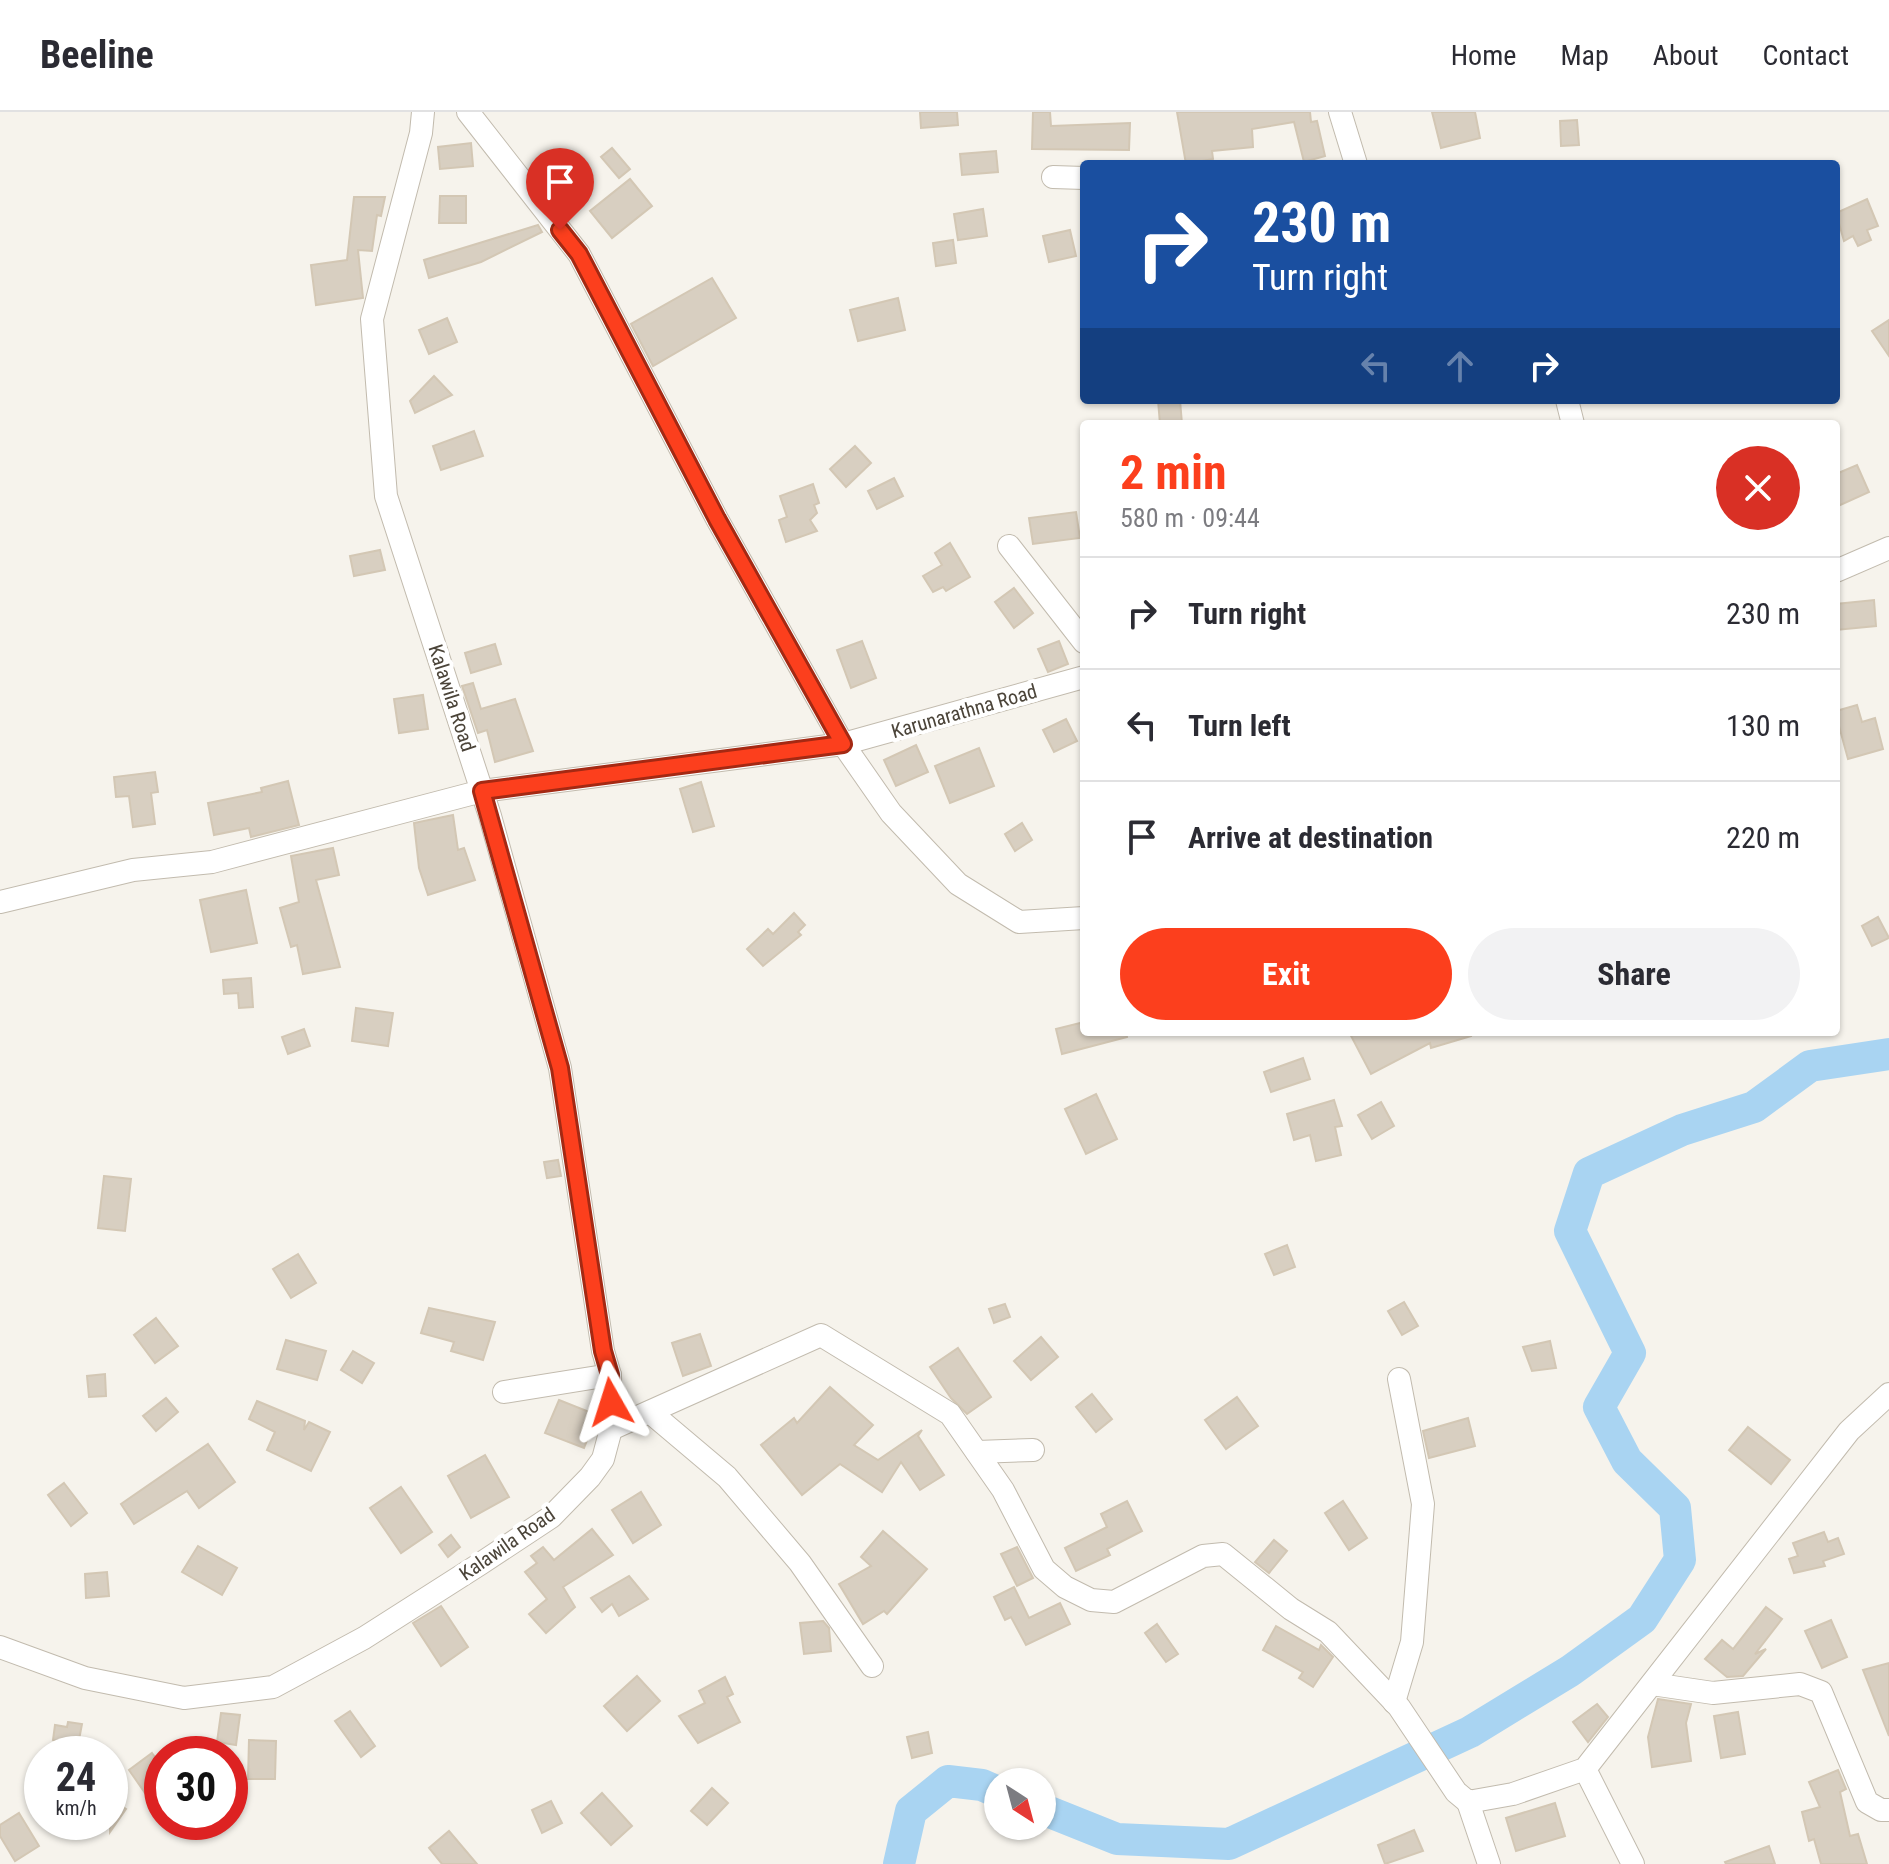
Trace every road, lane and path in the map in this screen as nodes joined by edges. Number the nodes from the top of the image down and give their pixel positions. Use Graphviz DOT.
graph roads {
  1 [pos="423,112"];
  2 [pos="468,112"];
  3 [pos="1340,112"];
  4 [pos="1355,160"];
  5 [pos="1053,177"];
  6 [pos="1080,178"];
  7 [pos="1009,546"];
  8 [pos="1889,548"];
  9 [pos="1840,569"];
  10 [pos="1080,637"];
  11 [pos="1080,678"];
  12 [pos="843,744"];
  13 [pos="482,791"];
  14 [pos="0,902"];
  15 [pos="1080,918"];
  16 [pos="610,1375"];
  17 [pos="1399,1379"];
  18 [pos="504,1392"];
  19 [pos="1889,1394"];
  20 [pos="650,1412"];
  21 [pos="611,1429"];
  22 [pos="1033,1450"];
  23 [pos="977,1452"];
  24 [pos="0,1647"];
  25 [pos="872,1666"];
  26 [pos="1652,1684"];
  27 [pos="1396,1705"];
  28 [pos="1585,1769"];
  29 [pos="1462,1797"];
  30 [pos="1886,1816"];
  31 [pos="1489,1864"];
  32 [pos="1633,1864"];
  1 -- 13 [label="street, Kalawila Road"];
  2 -- 12 [label="street"];
  3 -- 4 [label="street"];
  5 -- 6 [label="street"];
  7 -- 10 [label="street"];
  8 -- 9 [label="street"];
  11 -- 12 [label="street, Karunarathna Road"];
  12 -- 13 [label="street, Karunarathna Road"];
  12 -- 15 [label="street"];
  13 -- 14 [label="street, Karunarathna Road"];
  13 -- 16 [label="street, Kalawila Road"];
  16 -- 18 [label="street"];
  16 -- 21 [label="street, Kalawila Road"];
  17 -- 27 [label="street"];
  19 -- 26 [label="street"];
  20 -- 21 [label="street"];
  20 -- 23 [label="street"];
  20 -- 25 [label="street"];
  21 -- 24 [label="street, Kalawila Road"];
  22 -- 23 [label="street"];
  23 -- 27 [label="street"];
  26 -- 28 [label="street"];
  26 -- 30 [label="street"];
  27 -- 29 [label="street"];
  28 -- 29 [label="street"];
  28 -- 32 [label="street"];
  29 -- 31 [label="street"];
}
